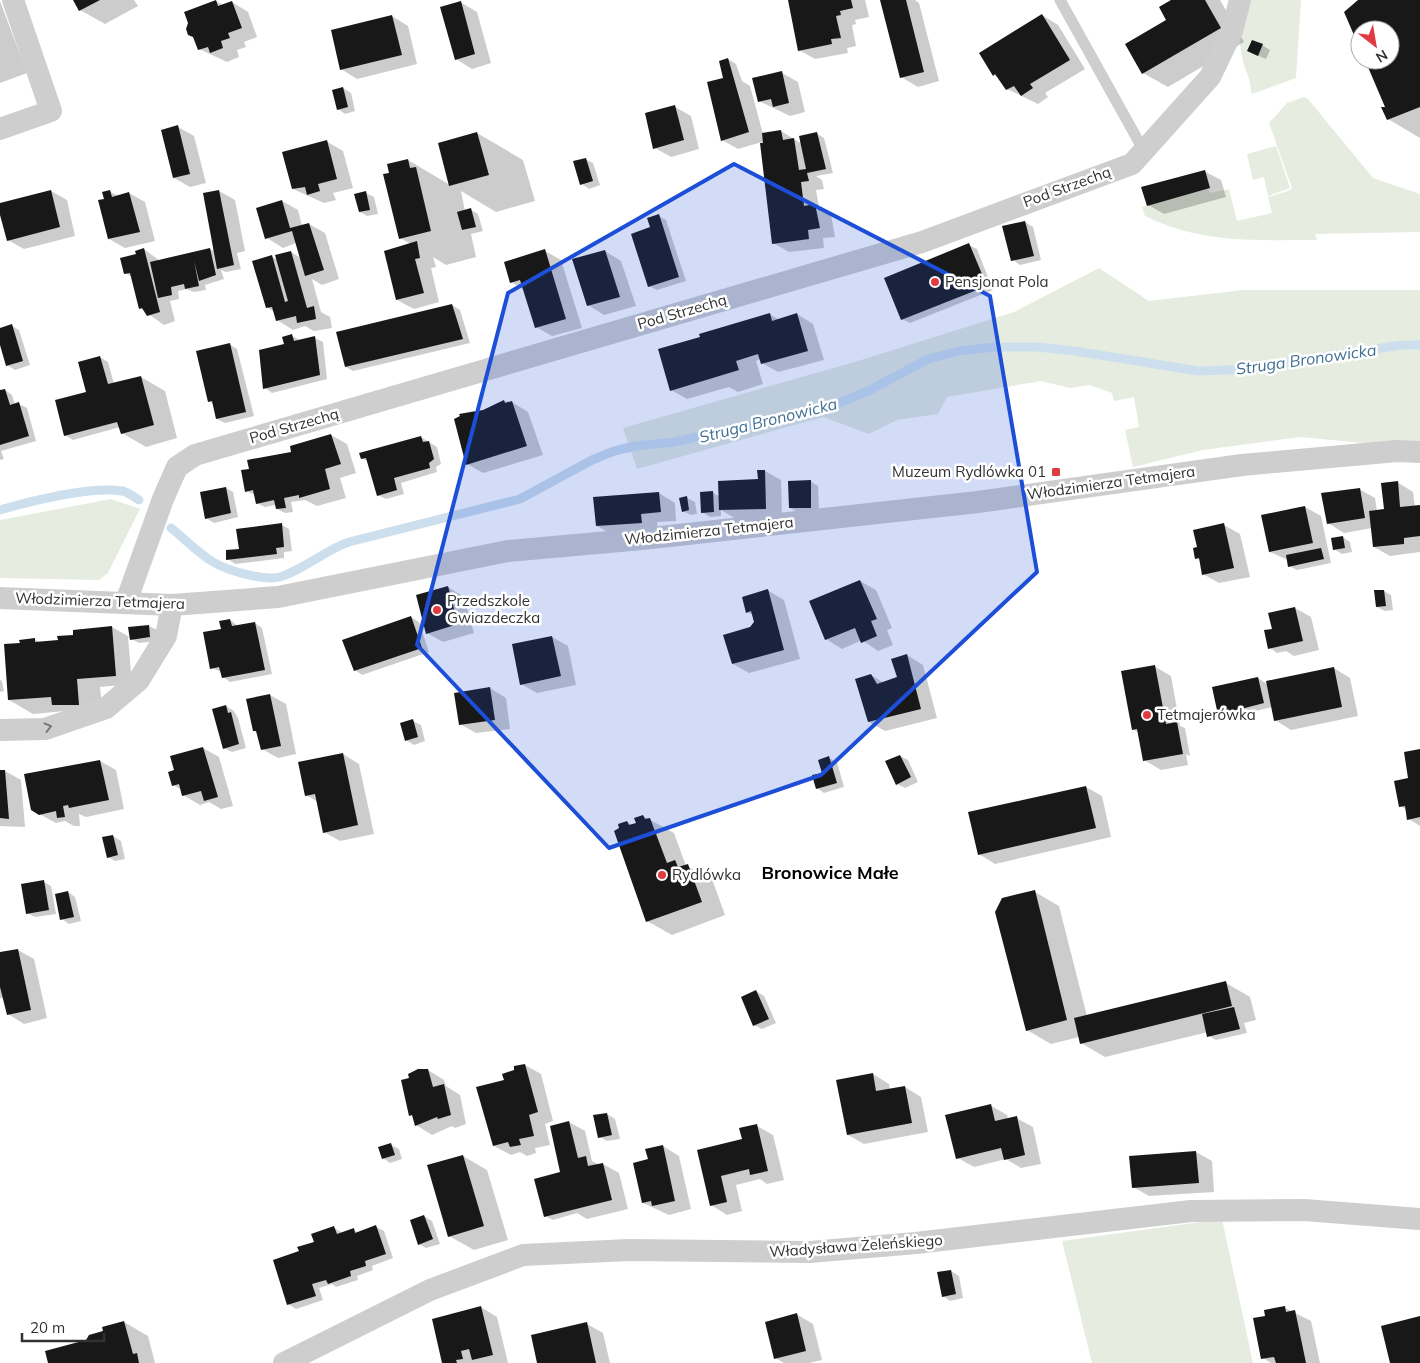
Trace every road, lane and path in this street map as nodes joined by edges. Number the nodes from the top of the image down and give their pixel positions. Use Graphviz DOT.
graph roads {
  1 [pos="13,0"];
  2 [pos="1060,0"];
  3 [pos="1240,0"];
  4 [pos="0,129"];
  5 [pos="1144,151"];
  6 [pos="1420,452"];
  7 [pos="0,598"];
  8 [pos="126,602"];
  9 [pos="172,605"];
  10 [pos="0,730"];
  11 [pos="1420,1219"];
  12 [pos="284,1363"];
  1 -- 4 [label="street"];
  2 -- 5 [label="lane"];
  3 -- 5 [label="street, Pod Strzechą"];
  5 -- 8 [label="street, Pod Strzechą"];
  6 -- 9 [label="street, Włodzimierza Tetmajera"];
  7 -- 8 [label="street, Włodzimierza Tetmajera"];
  8 -- 9 [label="street, Włodzimierza Tetmajera"];
  10 -- 9 [label="street, one-way"];
  11 -- 12 [label="street, Władysława Żeleńskiego"];
}
